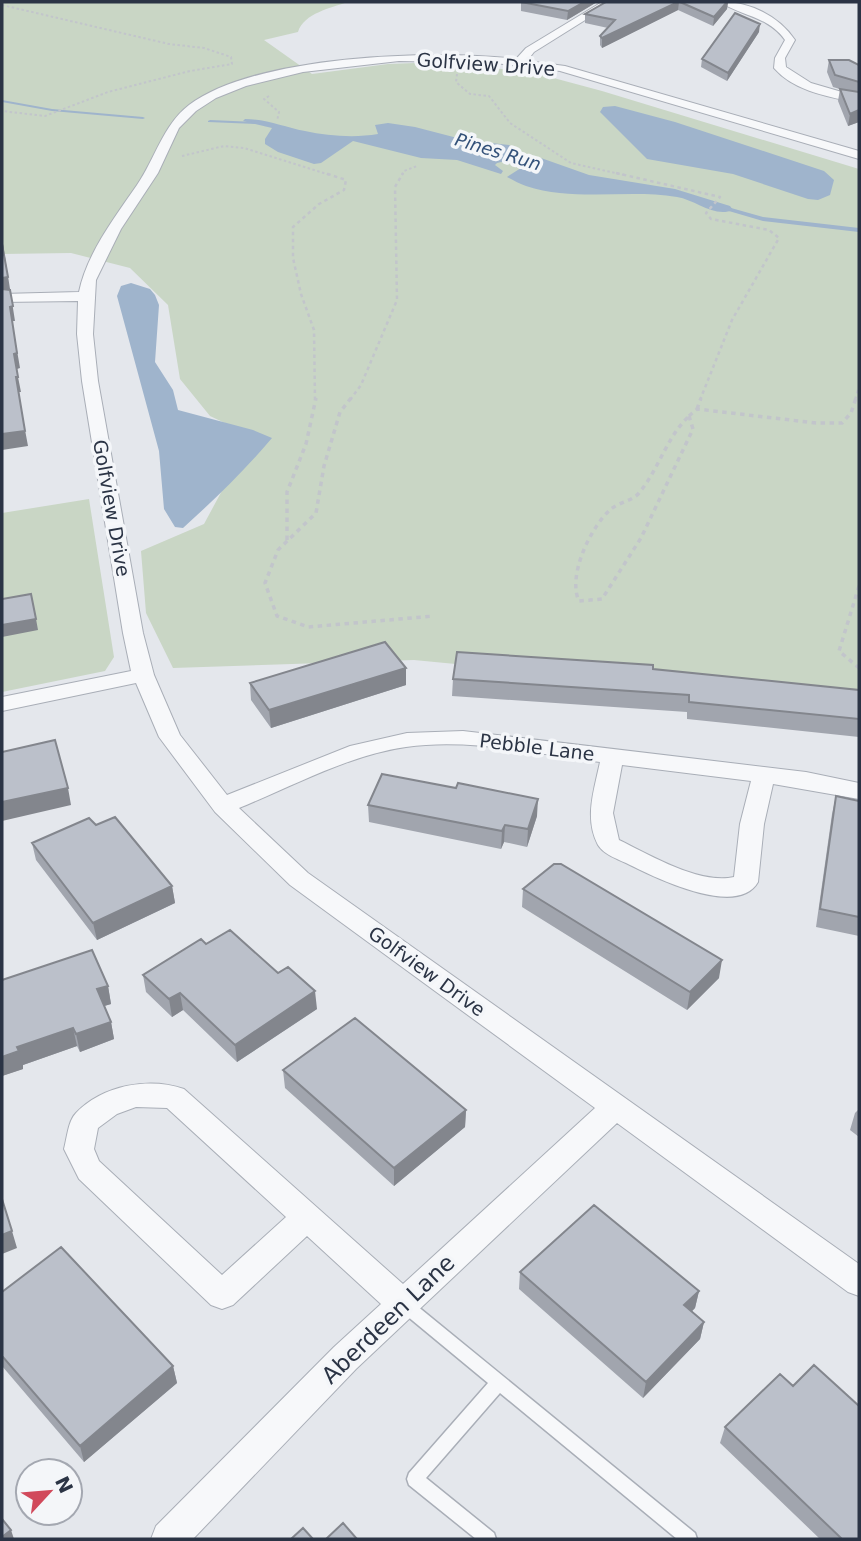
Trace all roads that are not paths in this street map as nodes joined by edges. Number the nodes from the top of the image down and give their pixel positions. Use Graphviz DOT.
graph roads {
  1 [pos="608,2"];
  2 [pos="725,2"];
  3 [pos="520,62"];
  4 [pos="859,100"];
  5 [pos="859,155"];
  6 [pos="86,296"];
  7 [pos="2,298"];
  8 [pos="143,675"];
  9 [pos="2,704"];
  10 [pos="612,757"];
  11 [pos="764,775"];
  12 [pos="859,791"];
  13 [pos="223,806"];
  14 [pos="615,1107"];
  15 [pos="307,1217"];
  16 [pos="859,1282"];
  17 [pos="403,1304"];
  18 [pos="499,1382"];
  19 [pos="169,1539"];
  20 [pos="488,1539"];
  21 [pos="690,1539"];
  1 -- 3 [label="street"];
  2 -- 4 [label="street"];
  3 -- 5 [label="street, Golfview Drive"];
  3 -- 6 [label="street, Golfview Drive"];
  6 -- 7 [label="street"];
  6 -- 8 [label="street, Golfview Drive"];
  8 -- 9 [label="street"];
  8 -- 13 [label="street, Golfview Drive"];
  10 -- 11 [label="street, Pebble Lane"];
  10 -- 11 [label="street"];
  10 -- 13 [label="street, Pebble Lane"];
  11 -- 12 [label="street, Pebble Lane"];
  13 -- 14 [label="street, Golfview Drive"];
  14 -- 16 [label="street, Golfview Drive"];
  14 -- 17 [label="street, Aberdeen Lane"];
  15 -- 15 [label="street"];
  15 -- 17 [label="street"];
  17 -- 18 [label="lane"];
  17 -- 19 [label="street, Aberdeen Lane"];
  18 -- 20 [label="lane"];
  18 -- 21 [label="lane"];
}
